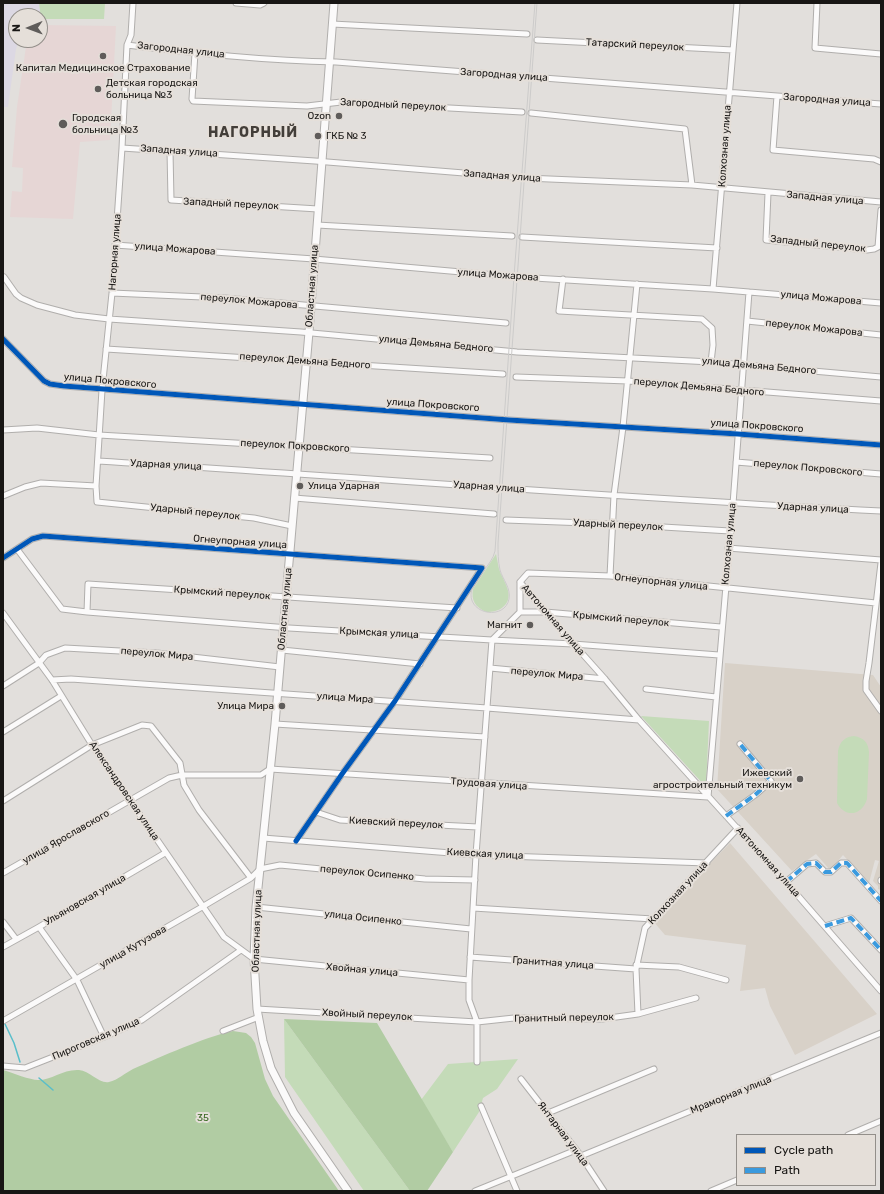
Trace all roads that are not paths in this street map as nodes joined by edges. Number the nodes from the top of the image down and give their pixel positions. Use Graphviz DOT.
graph roads {
  1 [pos="133,3"];
  2 [pos="236,3"];
  3 [pos="264,3"];
  4 [pos="334,3"];
  5 [pos="737,3"];
  6 [pos="817,3"];
  7 [pos="332,24"];
  8 [pos="527,34"];
  9 [pos="537,40"];
  10 [pos="127,45"];
  11 [pos="733,50"];
  12 [pos="195,52"];
  13 [pos="881,54"];
  14 [pos="330,62"];
  15 [pos="729,92"];
  16 [pos="777,96"];
  17 [pos="327,103"];
  18 [pos="881,104"];
  19 [pos="522,112"];
  20 [pos="531,113"];
  21 [pos="122,148"];
  22 [pos="170,150"];
  23 [pos="322,162"];
  24 [pos="881,162"];
  25 [pos="692,185"];
  26 [pos="722,188"];
  27 [pos="768,193"];
  28 [pos="881,202"];
  29 [pos="318,209"];
  30 [pos="881,210"];
  31 [pos="317,225"];
  32 [pos="512,236"];
  33 [pos="522,237"];
  34 [pos="115,244"];
  35 [pos="717,248"];
  36 [pos="314,259"];
  37 [pos="4,278"];
  38 [pos="563,279"];
  39 [pos="637,284"];
  40 [pos="713,289"];
  41 [pos="749,292"];
  42 [pos="112,293"];
  43 [pos="881,304"];
  44 [pos="310,307"];
  45 [pos="634,315"];
  46 [pos="109,319"];
  47 [pos="746,321"];
  48 [pos="506,323"];
  49 [pos="309,332"];
  50 [pos="881,335"];
  51 [pos="3,339"];
  52 [pos="106,349"];
  53 [pos="629,358"];
  54 [pos="306,361"];
  55 [pos="711,362"];
  56 [pos="743,364"];
  57 [pos="503,374"];
  58 [pos="516,377"];
  59 [pos="881,377"];
  60 [pos="628,381"];
  61 [pos="102,390"];
  62 [pos="741,391"];
  63 [pos="881,401"];
  64 [pos="302,404"];
  65 [pos="623,426"];
  66 [pos="3,430"];
  67 [pos="738,434"];
  68 [pos="99,436"];
  69 [pos="881,445"];
  70 [pos="299,446"];
  71 [pos="490,458"];
  72 [pos="98,461"];
  73 [pos="736,462"];
  74 [pos="297,473"];
  75 [pos="881,474"];
  76 [pos="96,486"];
  77 [pos="614,495"];
  78 [pos="3,496"];
  79 [pos="294,498"];
  80 [pos="96,502"];
  81 [pos="733,504"];
  82 [pos="881,512"];
  83 [pos="494,514"];
  84 [pos="506,520"];
  85 [pos="612,524"];
  86 [pos="292,526"];
  87 [pos="730,531"];
  88 [pos="728,548"];
  89 [pos="17,549"];
  90 [pos="289,554"];
  91 [pos="3,558"];
  92 [pos="881,561"];
  93 [pos="610,576"];
  94 [pos="520,582"];
  95 [pos="725,589"];
  96 [pos="286,597"];
  97 [pos="876,603"];
  98 [pos="457,608"];
  99 [pos="87,612"];
  100 [pos="520,612"];
  101 [pos="545,612"];
  102 [pos="3,613"];
  103 [pos="284,627"];
  104 [pos="722,627"];
  105 [pos="438,636"];
  106 [pos="492,640"];
  107 [pos="573,644"];
  108 [pos="282,650"];
  109 [pos="719,654"];
  110 [pos="39,663"];
  111 [pos="420,664"];
  112 [pos="280,667"];
  113 [pos="490,668"];
  114 [pos="605,679"];
  115 [pos="52,680"];
  116 [pos="3,686"];
  117 [pos="646,689"];
  118 [pos="278,693"];
  119 [pos="61,696"];
  120 [pos="716,697"];
  121 [pos="395,701"];
  122 [pos="487,708"];
  123 [pos="881,711"];
  124 [pos="639,720"];
  125 [pos="275,724"];
  126 [pos="373,731"];
  127 [pos="3,732"];
  128 [pos="485,737"];
  129 [pos="740,744"];
  130 [pos="92,745"];
  131 [pos="270,769"];
  132 [pos="342,774"];
  133 [pos="182,775"];
  134 [pos="482,783"];
  135 [pos="708,797"];
  136 [pos="130,800"];
  137 [pos="3,801"];
  138 [pos="316,812"];
  139 [pos="726,816"];
  140 [pos="478,827"];
  141 [pos="738,828"];
  142 [pos="263,838"];
  143 [pos="296,841"];
  144 [pos="165,853"];
  145 [pos="476,855"];
  146 [pos="707,863"];
  147 [pos="260,869"];
  148 [pos="3,873"];
  149 [pos="251,878"];
  150 [pos="475,880"];
  151 [pos="786,882"];
  152 [pos="881,901"];
  153 [pos="202,907"];
  154 [pos="256,907"];
  155 [pos="473,908"];
  156 [pos="653,919"];
  157 [pos="3,922"];
  158 [pos="825,926"];
  159 [pos="39,927"];
  160 [pos="471,929"];
  161 [pos="16,939"];
  162 [pos="3,947"];
  163 [pos="241,950"];
  164 [pos="881,950"];
  165 [pos="470,957"];
  166 [pos="254,959"];
  167 [pos="636,967"];
  168 [pos="77,980"];
  169 [pos="469,980"];
  170 [pos="726,980"];
  171 [pos="881,991"];
  172 [pos="696,998"];
  173 [pos="257,1009"];
  174 [pos="638,1014"];
  175 [pos="259,1017"];
  176 [pos="3,1021"];
  177 [pos="477,1022"];
  178 [pos="223,1031"];
  179 [pos="881,1033"];
  180 [pos="104,1037"];
  181 [pos="477,1062"];
  182 [pos="3,1066"];
  183 [pos="654,1069"];
  184 [pos="521,1078"];
  185 [pos="481,1106"];
  186 [pos="548,1113"];
  187 [pos="881,1121"];
  188 [pos="850,1134"];
  189 [pos="576,1150"];
  190 [pos="581,1156"];
  191 [pos="511,1177"];
  192 [pos="736,1180"];
  193 [pos="348,1191"];
  194 [pos="475,1191"];
  195 [pos="517,1191"];
  196 [pos="604,1191"];
  197 [pos="711,1191"];
  1 -- 10 [label="street, Нагорная улица"];
  2 -- 3 [label="street"];
  4 -- 7 [label="main road, Областная улица"];
  5 -- 11 [label="street, Колхозная улица"];
  6 -- 13 [label="street"];
  7 -- 8 [label="street"];
  7 -- 14 [label="main road, Областная улица"];
  9 -- 11 [label="street, Татарский переулок"];
  10 -- 12 [label="street, Загородная улица"];
  10 -- 21 [label="street, Нагорная улица"];
  11 -- 15 [label="street, Колхозная улица"];
  12 -- 14 [label="street, Загородная улица"];
  12 -- 17 [label="street, Загородный переулок"];
  14 -- 15 [label="street, Загородная улица"];
  14 -- 17 [label="main road, Областная улица"];
  15 -- 16 [label="street, Загородная улица"];
  15 -- 26 [label="street, Колхозная улица"];
  16 -- 18 [label="street, Загородная улица"];
  16 -- 24 [label="street"];
  17 -- 19 [label="street, Загородный переулок"];
  17 -- 23 [label="main road, Областная улица"];
  20 -- 25 [label="street"];
  21 -- 22 [label="street, Западная улица"];
  21 -- 34 [label="street, Нагорная улица"];
  22 -- 23 [label="street, Западная улица"];
  22 -- 29 [label="street, Западный переулок"];
  23 -- 25 [label="street, Западная улица"];
  23 -- 29 [label="main road, Областная улица"];
  25 -- 26 [label="street, Западная улица"];
  26 -- 27 [label="street, Западная улица"];
  26 -- 35 [label="street, Колхозная улица"];
  27 -- 28 [label="street, Западная улица"];
  27 -- 30 [label="street, Западный переулок"];
  29 -- 31 [label="main road, Областная улица"];
  31 -- 32 [label="street"];
  31 -- 36 [label="main road, Областная улица"];
  33 -- 35 [label="street"];
  34 -- 36 [label="street, улица Можарова"];
  34 -- 42 [label="street, Нагорная улица"];
  35 -- 40 [label="street, Колхозная улица"];
  36 -- 38 [label="street, улица Можарова"];
  36 -- 44 [label="main road, Областная улица"];
  37 -- 46 [label="street, улица Демьяна Бедного"];
  38 -- 39 [label="street, улица Можарова"];
  38 -- 45 [label="street"];
  39 -- 40 [label="street, улица Можарова"];
  39 -- 45 [label="street"];
  40 -- 41 [label="street, улица Можарова"];
  41 -- 43 [label="street, улица Можарова"];
  41 -- 47 [label="street, Колхозная улица"];
  42 -- 44 [label="street, переулок Можарова"];
  42 -- 46 [label="street, Нагорная улица"];
  44 -- 48 [label="street, переулок Можарова"];
  44 -- 49 [label="main road, Областная улица"];
  45 -- 53 [label="street"];
  45 -- 55 [label="street"];
  46 -- 49 [label="street, улица Демьяна Бедного"];
  46 -- 52 [label="street, Нагорная улица"];
  47 -- 50 [label="street, переулок Можарова"];
  47 -- 56 [label="street, Колхозная улица"];
  49 -- 53 [label="street, улица Демьяна Бедного"];
  49 -- 54 [label="main road, Областная улица"];
  51 -- 61 [label="street, улица Покровского"];
  52 -- 54 [label="street, переулок Демьяна Бедного"];
  52 -- 61 [label="street, Нагорная улица"];
  53 -- 55 [label="street, улица Демьяна Бедного"];
  53 -- 60 [label="street"];
  54 -- 57 [label="street, переулок Демьяна Бедного"];
  54 -- 64 [label="main road, Областная улица"];
  55 -- 56 [label="street, улица Демьяна Бедного"];
  56 -- 59 [label="street, улица Демьяна Бедного"];
  56 -- 62 [label="street, Колхозная улица"];
  58 -- 60 [label="street, переулок Демьяна Бедного"];
  60 -- 62 [label="street, переулок Демьяна Бедного"];
  60 -- 65 [label="street"];
  61 -- 64 [label="street, улица Покровского"];
  61 -- 68 [label="street, Нагорная улица"];
  62 -- 63 [label="street, переулок Демьяна Бедного"];
  62 -- 67 [label="street, Колхозная улица"];
  64 -- 65 [label="street, улица Покровского"];
  64 -- 70 [label="main road, Областная улица"];
  65 -- 67 [label="street, улица Покровского"];
  65 -- 77 [label="street"];
  66 -- 68 [label="street, переулок Покровского"];
  67 -- 69 [label="street, улица Покровского"];
  67 -- 73 [label="street, Колхозная улица"];
  68 -- 70 [label="street, переулок Покровского"];
  68 -- 72 [label="street, Нагорная улица"];
  70 -- 71 [label="street, переулок Покровского"];
  70 -- 74 [label="main road, Областная улица"];
  72 -- 74 [label="street, Ударная улица"];
  72 -- 76 [label="street, Нагорная улица"];
  73 -- 75 [label="street, переулок Покровского"];
  73 -- 81 [label="street, Колхозная улица"];
  74 -- 77 [label="street, Ударная улица"];
  74 -- 79 [label="main road, Областная улица"];
  76 -- 78 [label="street"];
  76 -- 80 [label="street, Нагорная улица"];
  77 -- 81 [label="street, Ударная улица"];
  77 -- 85 [label="street"];
  79 -- 83 [label="street"];
  79 -- 86 [label="main road, Областная улица"];
  80 -- 86 [label="street, Ударный переулок"];
  81 -- 82 [label="street, Ударная улица"];
  81 -- 87 [label="street, Колхозная улица"];
  84 -- 85 [label="street, Ударный переулок"];
  85 -- 87 [label="street, Ударный переулок"];
  85 -- 93 [label="street"];
  86 -- 90 [label="main road, Областная улица"];
  87 -- 88 [label="street, Колхозная улица"];
  88 -- 92 [label="street"];
  88 -- 95 [label="street, Колхозная улица"];
  89 -- 90 [label="street, Огнеупорная улица"];
  89 -- 91 [label="street, Огнеупорная улица"];
  89 -- 99 [label="street, Крымская улица"];
  90 -- 96 [label="main road, Областная улица"];
  90 -- 98 [label="street, Огнеупорная улица"];
  92 -- 97 [label="street"];
  93 -- 94 [label="street, Огнеупорная улица"];
  93 -- 95 [label="street, Огнеупорная улица"];
  94 -- 100 [label="street, Автономная улица"];
  94 -- 101 [label="street, Автономная улица"];
  95 -- 97 [label="street, Огнеупорная улица"];
  95 -- 104 [label="street, Колхозная улица"];
  96 -- 98 [label="street, Крымский переулок"];
  96 -- 99 [label="street, Крымский переулок"];
  96 -- 103 [label="main road, Областная улица"];
  97 -- 123 [label="street"];
  98 -- 105 [label="street"];
  99 -- 103 [label="street, Крымская улица"];
  100 -- 101 [label="street, Крымский переулок"];
  100 -- 106 [label="street, Автономная улица"];
  101 -- 104 [label="street, Крымский переулок"];
  101 -- 107 [label="street, Автономная улица"];
  102 -- 110 [label="street, Александровская улица"];
  103 -- 105 [label="street, Крымская улица"];
  103 -- 108 [label="main road, Областная улица"];
  104 -- 109 [label="street, Колхозная улица"];
  105 -- 106 [label="street, Крымская улица"];
  105 -- 111 [label="street"];
  106 -- 107 [label="street, Крымская улица"];
  106 -- 113 [label="street"];
  107 -- 109 [label="street, Крымская улица"];
  107 -- 114 [label="street, Автономная улица"];
  108 -- 111 [label="street"];
  108 -- 112 [label="main road, Областная улица"];
  109 -- 120 [label="street, Колхозная улица"];
  110 -- 112 [label="street, переулок Мира"];
  110 -- 115 [label="street, Александровская улица"];
  110 -- 116 [label="street, переулок Мира"];
  111 -- 121 [label="street"];
  112 -- 118 [label="main road, Областная улица"];
  113 -- 114 [label="street, переулок Мира"];
  113 -- 122 [label="street"];
  114 -- 124 [label="street, Автономная улица"];
  115 -- 118 [label="street, улица Мира"];
  115 -- 119 [label="street, Александровская улица"];
  117 -- 120 [label="street"];
  118 -- 121 [label="street, улица Мира"];
  118 -- 125 [label="main road, Областная улица"];
  119 -- 127 [label="street"];
  119 -- 130 [label="street, Александровская улица"];
  120 -- 135 [label="street, Колхозная улица"];
  121 -- 122 [label="street, улица Мира"];
  121 -- 126 [label="street"];
  122 -- 124 [label="street, улица Мира"];
  122 -- 128 [label="street"];
  124 -- 135 [label="street, Автономная улица"];
  125 -- 126 [label="street"];
  125 -- 131 [label="main road, Областная улица"];
  126 -- 128 [label="street"];
  126 -- 132 [label="street"];
  128 -- 134 [label="street"];
  129 -- 139 [label="street"];
  130 -- 133 [label="street"];
  130 -- 136 [label="street, Александровская улица"];
  130 -- 137 [label="street"];
  131 -- 132 [label="street, Трудовая улица"];
  131 -- 133 [label="street, улица Ярославского"];
  131 -- 142 [label="main road, Областная улица"];
  132 -- 134 [label="street, Трудовая улица"];
  132 -- 138 [label="street"];
  133 -- 136 [label="street, улица Ярославского"];
  133 -- 149 [label="street"];
  134 -- 135 [label="street, Трудовая улица"];
  134 -- 140 [label="street"];
  135 -- 139 [label="street, Автономная улица"];
  136 -- 144 [label="street, Александровская улица"];
  136 -- 148 [label="street, улица Ярославского"];
  138 -- 140 [label="street, Киевский переулок"];
  138 -- 143 [label="street"];
  139 -- 141 [label="street, Автономная улица"];
  140 -- 145 [label="street"];
  141 -- 146 [label="street, Колхозная улица"];
  141 -- 151 [label="street, Автономная улица"];
  142 -- 143 [label="street, Киевская улица"];
  142 -- 147 [label="main road, Областная улица"];
  143 -- 145 [label="street, Киевская улица"];
  144 -- 153 [label="street, Александровская улица"];
  144 -- 159 [label="street, Ульяновская улица"];
  145 -- 146 [label="street, Киевская улица"];
  145 -- 150 [label="street"];
  146 -- 156 [label="street, Колхозная улица"];
  147 -- 149 [label="street, улица Кутузова"];
  147 -- 150 [label="street, переулок Осипенко"];
  147 -- 154 [label="main road, Областная улица"];
  149 -- 153 [label="street, улица Кутузова"];
  150 -- 155 [label="street"];
  151 -- 152 [label="street"];
  151 -- 158 [label="street, Автономная улица"];
  153 -- 163 [label="street, Александровская улица"];
  153 -- 168 [label="street, улица Кутузова"];
  154 -- 160 [label="street, улица Осипенко"];
  154 -- 166 [label="main road, Областная улица"];
  155 -- 156 [label="street"];
  155 -- 160 [label="street"];
  156 -- 167 [label="street, Колхозная улица"];
  157 -- 161 [label="street"];
  158 -- 164 [label="street"];
  158 -- 171 [label="street, Автономная улица"];
  159 -- 161 [label="street, Ульяновская улица"];
  159 -- 168 [label="street"];
  160 -- 165 [label="street"];
  161 -- 162 [label="street, Ульяновская улица"];
  163 -- 166 [label="street, Александровская улица"];
  163 -- 180 [label="street, Пироговская улица"];
  165 -- 167 [label="street, Гранитная улица"];
  165 -- 169 [label="street"];
  166 -- 169 [label="street, Хвойная улица"];
  166 -- 173 [label="main road, Областная улица"];
  167 -- 170 [label="street, Гранитная улица"];
  167 -- 174 [label="street, Колхозная улица"];
  168 -- 176 [label="street, улица Кутузова"];
  168 -- 180 [label="street"];
  169 -- 177 [label="street"];
  172 -- 174 [label="street, Гранитный переулок"];
  173 -- 175 [label="main road, Областная улица"];
  173 -- 177 [label="street, Хвойный переулок"];
  174 -- 177 [label="street, Гранитный переулок"];
  175 -- 178 [label="street"];
  175 -- 193 [label="main road, Областная улица"];
  177 -- 181 [label="street"];
  179 -- 190 [label="street, Мраморная улица"];
  180 -- 182 [label="street, Пироговская улица"];
  183 -- 186 [label="street"];
  184 -- 186 [label="street, Янтарная улица"];
  185 -- 191 [label="street"];
  186 -- 189 [label="street, Янтарная улица"];
  187 -- 188 [label="street"];
  189 -- 190 [label="street, Янтарная улица"];
  189 -- 191 [label="street"];
  190 -- 196 [label="street, Янтарная улица"];
  191 -- 194 [label="street"];
  191 -- 195 [label="street"];
  192 -- 197 [label="street"];
}
